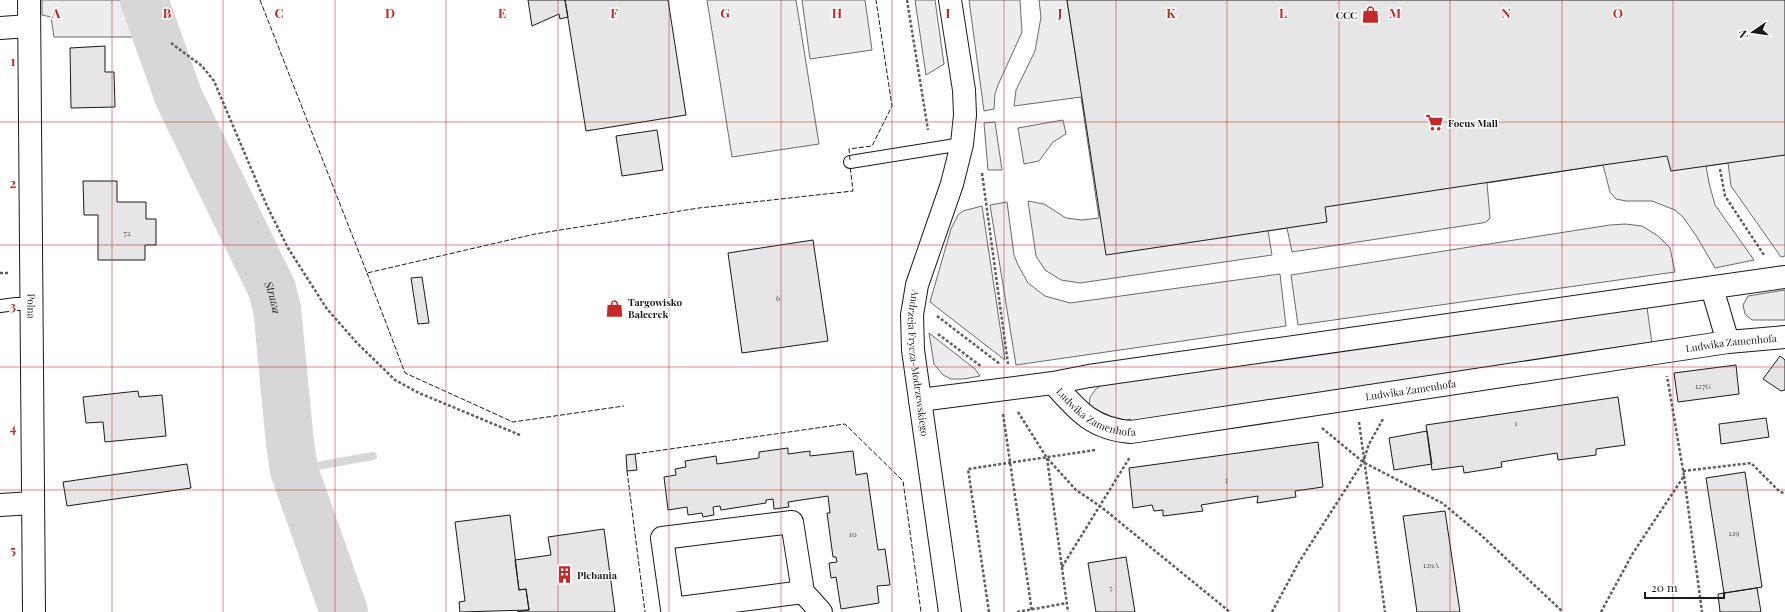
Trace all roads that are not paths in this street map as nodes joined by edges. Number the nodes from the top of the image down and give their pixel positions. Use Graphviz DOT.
graph roads {
  1 [pos="29,0"];
  2 [pos="950,0"];
  3 [pos="29,26"];
  4 [pos="0,28"];
  5 [pos="962,144"];
  6 [pos="850,162"];
  7 [pos="1785,277"];
  8 [pos="1712,288"];
  9 [pos="30,304"];
  10 [pos="0,306"];
  11 [pos="1785,337"];
  12 [pos="1728,342"];
  13 [pos="1053,383"];
  14 [pos="920,400"];
  15 [pos="33,503"];
  16 [pos="0,505"];
  17 [pos="803,592"];
  18 [pos="34,612"];
  19 [pos="821,612"];
  20 [pos="950,612"];
  1 -- 3 [label="street, Polna"];
  2 -- 5 [label="street, Andrzeja Frycza-Modrzewskiego"];
  3 -- 4 [label="street"];
  3 -- 9 [label="street, Polna"];
  5 -- 6 [label="lane"];
  5 -- 14 [label="street, Andrzeja Frycza-Modrzewskiego"];
  7 -- 8 [label="street, Ludwika Zamenhofa"];
  8 -- 12 [label="street"];
  8 -- 13 [label="street, Ludwika Zamenhofa"];
  9 -- 10 [label="lane"];
  9 -- 15 [label="street, Polna"];
  11 -- 12 [label="street, Ludwika Zamenhofa"];
  12 -- 13 [label="street, Ludwika Zamenhofa"];
  13 -- 14 [label="street, Ludwika Zamenhofa"];
  14 -- 20 [label="street, Andrzeja Frycza-Modrzewskiego"];
  15 -- 16 [label="street"];
  15 -- 18 [label="street, Polna"];
  17 -- 17 [label="street"];
  17 -- 19 [label="street"];
}
